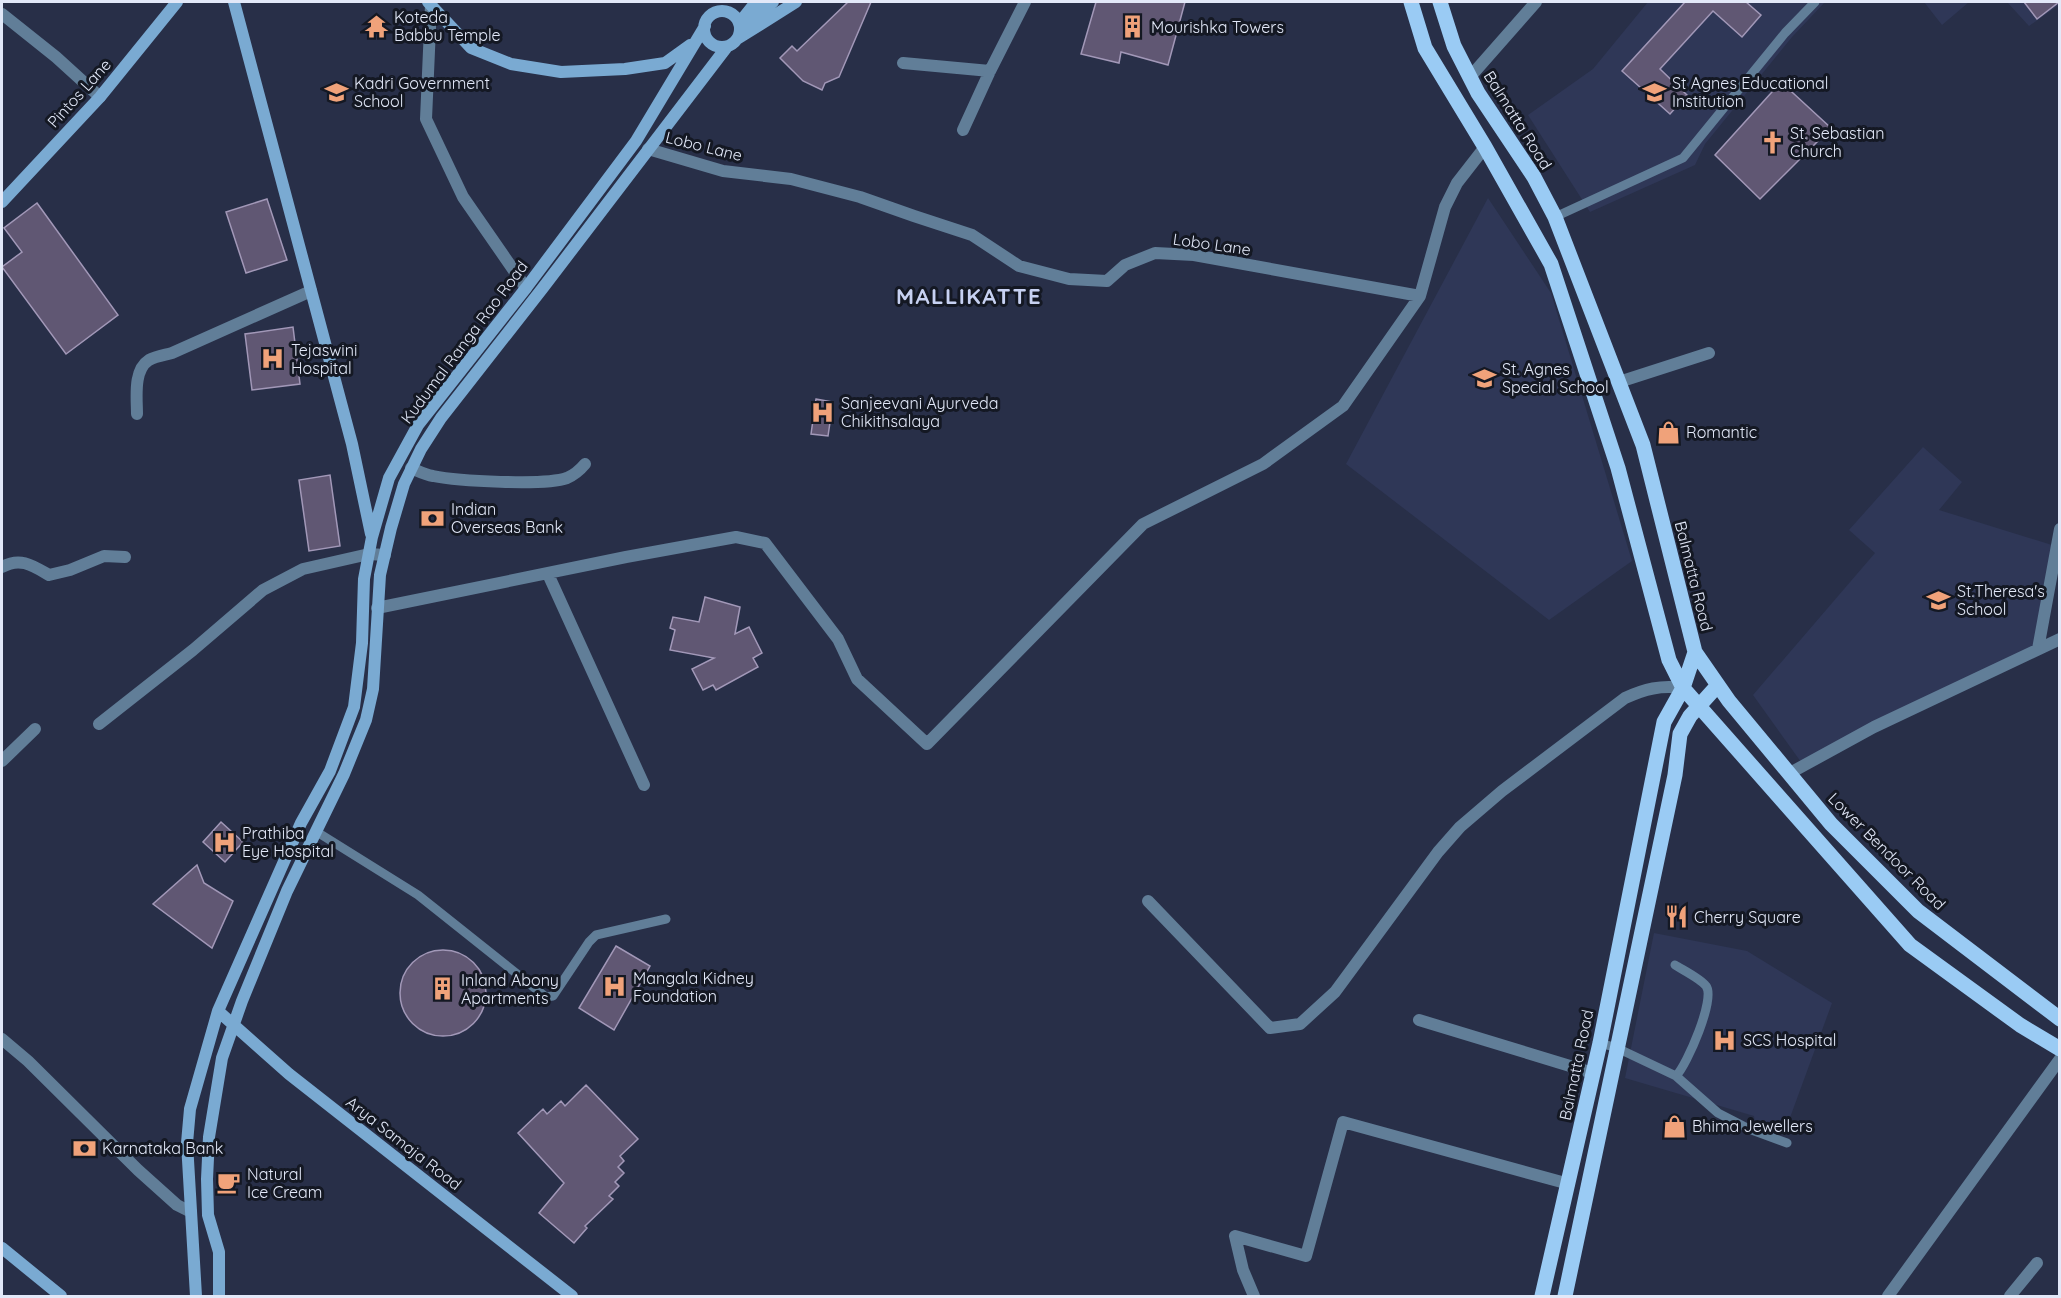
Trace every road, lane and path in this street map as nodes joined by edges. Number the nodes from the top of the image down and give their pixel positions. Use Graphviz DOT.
graph roads {
  1 [pos="177,2"];
  2 [pos="234,2"];
  3 [pos="723,2"];
  4 [pos="756,2"];
  5 [pos="773,2"];
  6 [pos="796,2"];
  7 [pos="1024,2"];
  8 [pos="1411,2"];
  9 [pos="1440,2"];
  10 [pos="1536,2"];
  11 [pos="1815,2"];
  12 [pos="429,3"];
  13 [pos="715,13"];
  14 [pos="2,14"];
  15 [pos="705,26"];
  16 [pos="739,29"];
  17 [pos="697,41"];
  18 [pos="726,48"];
  19 [pos="903,63"];
  20 [pos="990,70"];
  21 [pos="1470,77"];
  22 [pos="100,97"];
  23 [pos="963,130"];
  24 [pos="1485,147"];
  25 [pos="648,149"];
  26 [pos="2,202"];
  27 [pos="1555,217"];
  28 [pos="526,288"];
  29 [pos="311,291"];
  30 [pos="1420,296"];
  31 [pos="1709,352"];
  32 [pos="1619,382"];
  33 [pos="137,414"];
  34 [pos="585,464"];
  35 [pos="411,468"];
  36 [pos="2060,529"];
  37 [pos="372,537"];
  38 [pos="386,550"];
  39 [pos="369,554"];
  40 [pos="125,557"];
  41 [pos="2,567"];
  42 [pos="548,574"];
  43 [pos="377,608"];
  44 [pos="2060,639"];
  45 [pos="2038,649"];
  46 [pos="1695,652"];
  47 [pos="1718,685"];
  48 [pos="1683,688"];
  49 [pos="1699,707"];
  50 [pos="99,724"];
  51 [pos="35,729"];
  52 [pos="2,761"];
  53 [pos="1790,773"];
  54 [pos="644,786"];
  55 [pos="317,832"];
  56 [pos="1148,901"];
  57 [pos="666,919"];
  58 [pos="1675,965"];
  59 [pos="218,1011"];
  60 [pos="2060,1019"];
  61 [pos="1419,1020"];
  62 [pos="234,1024"];
  63 [pos="2,1039"];
  64 [pos="1600,1043"];
  65 [pos="1617,1048"];
  66 [pos="2060,1049"];
  67 [pos="2060,1059"];
  68 [pos="1593,1072"];
  69 [pos="1676,1076"];
  70 [pos="1787,1143"];
  71 [pos="1569,1184"];
  72 [pos="191,1212"];
  73 [pos="2,1248"];
  74 [pos="2037,1263"];
  75 [pos="61,1296"];
  76 [pos="196,1296"];
  77 [pos="219,1296"];
  78 [pos="572,1296"];
  79 [pos="1254,1296"];
  80 [pos="1542,1296"];
  81 [pos="1565,1296"];
  82 [pos="1888,1296"];
  83 [pos="2010,1296"];
  1 -- 22 [label="main road, Pintos Lane"];
  2 -- 29 [label="main road"];
  3 -- 13 [label="main road"];
  4 -- 16 [label="main road"];
  5 -- 16 [label="main road"];
  6 -- 16 [label="main road"];
  7 -- 20 [label="street"];
  8 -- 24 [label="main road"];
  9 -- 21 [label="main road, Balmatta Road"];
  10 -- 21 [label="street"];
  11 -- 27 [label="lane"];
  12 -- 17 [label="main road"];
  12 -- 28 [label="street"];
  13 -- 15 [label="main road"];
  13 -- 16 [label="main road"];
  14 -- 22 [label="street"];
  15 -- 17 [label="main road, Kudumal Ranga Rao Road"];
  15 -- 18 [label="main road"];
  16 -- 18 [label="main road"];
  17 -- 28 [label="main road, Kudumal Ranga Rao Road"];
  18 -- 25 [label="main road"];
  19 -- 20 [label="street"];
  20 -- 23 [label="street"];
  21 -- 27 [label="main road, Balmatta Road"];
  22 -- 26 [label="main road, Pintos Lane"];
  24 -- 30 [label="street"];
  24 -- 48 [label="main road"];
  25 -- 30 [label="street, Lobo Lane"];
  25 -- 35 [label="main road"];
  27 -- 32 [label="main road, Balmatta Road"];
  28 -- 37 [label="main road, Kudumal Ranga Rao Road"];
  29 -- 33 [label="street"];
  29 -- 37 [label="main road"];
  30 -- 42 [label="street"];
  31 -- 32 [label="street"];
  32 -- 46 [label="main road, Balmatta Road"];
  34 -- 35 [label="street"];
  35 -- 38 [label="main road"];
  36 -- 45 [label="street"];
  37 -- 38 [label="main road"];
  37 -- 39 [label="main road, Kudumal Ranga Rao Road"];
  38 -- 39 [label="street"];
  38 -- 43 [label="main road"];
  39 -- 50 [label="street"];
  39 -- 59 [label="main road, Kudumal Ranga Rao Road"];
  40 -- 41 [label="street"];
  42 -- 43 [label="street"];
  42 -- 54 [label="street"];
  43 -- 55 [label="main road"];
  44 -- 45 [label="street"];
  45 -- 53 [label="street"];
  46 -- 47 [label="main road, Lower Bendoor Road"];
  46 -- 48 [label="main road, Balmatta Road"];
  47 -- 49 [label="main road"];
  47 -- 53 [label="main road, Lower Bendoor Road"];
  48 -- 49 [label="main road"];
  48 -- 56 [label="street"];
  48 -- 64 [label="main road, Balmatta Road"];
  49 -- 65 [label="main road"];
  49 -- 66 [label="main road"];
  51 -- 52 [label="street"];
  53 -- 60 [label="main road, Lower Bendoor Road"];
  55 -- 57 [label="lane"];
  55 -- 62 [label="main road"];
  58 -- 69 [label="lane"];
  59 -- 62 [label="main road, Arya Samaja Road"];
  59 -- 72 [label="main road, Kudumal Ranga Rao Road"];
  61 -- 68 [label="street"];
  62 -- 77 [label="main road"];
  62 -- 78 [label="main road, Arya Samaja Road"];
  63 -- 72 [label="street"];
  64 -- 65 [label="lane"];
  64 -- 68 [label="main road, Balmatta Road"];
  65 -- 69 [label="lane"];
  65 -- 81 [label="main road"];
  67 -- 82 [label="street"];
  68 -- 71 [label="main road, Balmatta Road"];
  69 -- 70 [label="lane"];
  71 -- 79 [label="street"];
  71 -- 80 [label="main road, Balmatta Road"];
  72 -- 76 [label="main road, Kudumal Ranga Rao Road"];
  73 -- 75 [label="main road"];
  74 -- 83 [label="street"];
}
